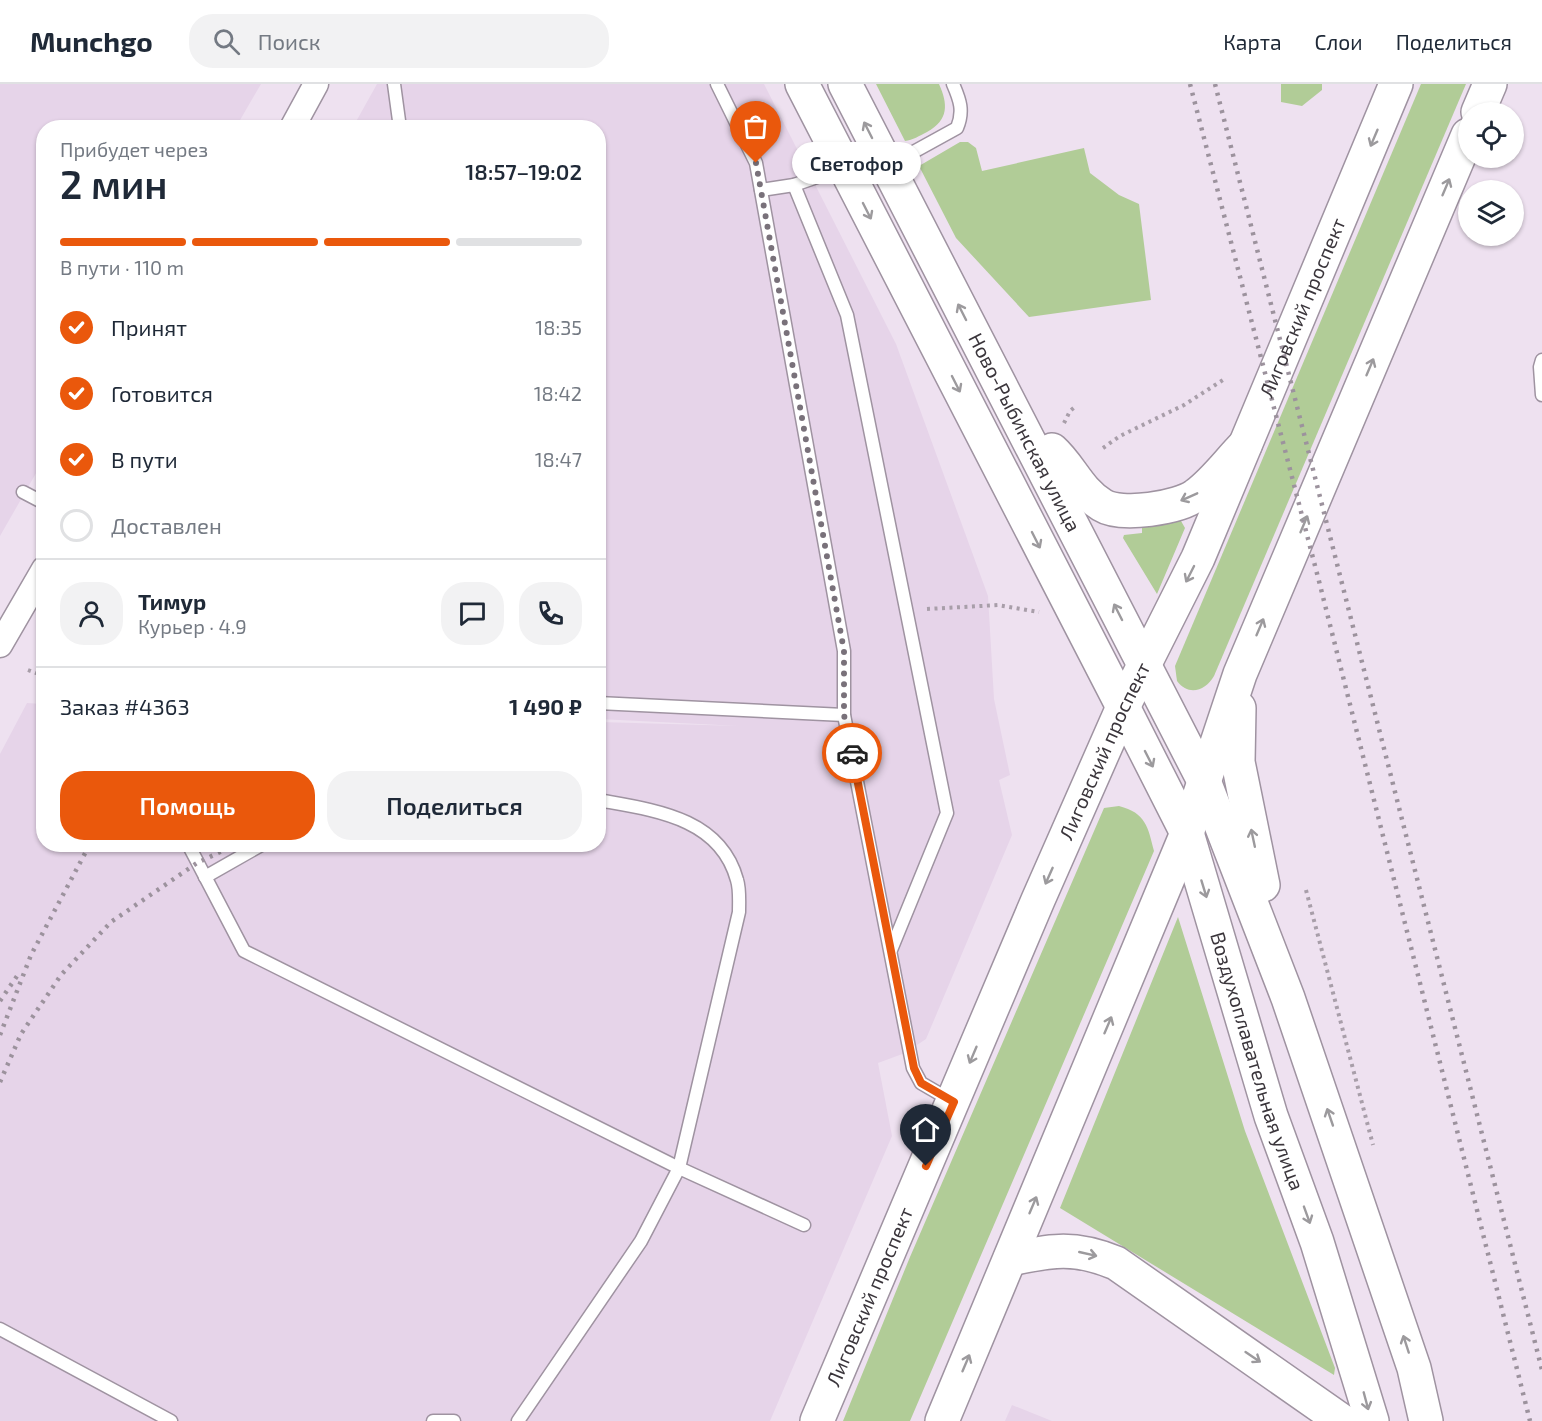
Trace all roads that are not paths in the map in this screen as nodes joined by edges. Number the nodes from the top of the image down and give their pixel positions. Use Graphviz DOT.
graph roads {
  1 [pos="316,84"];
  2 [pos="394,84"];
  3 [pos="717,84"];
  4 [pos="802,84"];
  5 [pos="845,84"];
  6 [pos="953,84"];
  7 [pos="1396,84"];
  8 [pos="1490,84"];
  9 [pos="1482,102"];
  10 [pos="296,120"];
  11 [pos="399,120"];
  12 [pos="1458,159"];
  13 [pos="887,166"];
  14 [pos="844,167"];
  15 [pos="794,185"];
  16 [pos="761,190"];
  17 [pos="1542,360"];
  18 [pos="1542,395"];
  19 [pos="1018,420"];
  20 [pos="1246,443"];
  21 [pos="23,492"];
  22 [pos="36,499"];
  23 [pos="36,583"];
  24 [pos="0,645"];
  25 [pos="1144,665"];
  26 [pos="1240,674"];
  27 [pos="606,703"];
  28 [pos="1123,707"];
  29 [pos="844,715"];
  30 [pos="1204,781"];
  31 [pos="606,802"];
  32 [pos="1187,833"];
  33 [pos="192,852"];
  34 [pos="248,852"];
  35 [pos="205,877"];
  36 [pos="891,950"];
  37 [pos="1288,998"];
  38 [pos="954,1102"];
  39 [pos="679,1168"];
  40 [pos="804,1225"];
  41 [pos="1010,1259"];
  42 [pos="0,1329"];
  43 [pos="169,1420"];
  44 [pos="433,1421"];
  45 [pos="454,1421"];
  46 [pos="518,1421"];
  47 [pos="817,1421"];
  48 [pos="942,1421"];
  49 [pos="1342,1421"];
  50 [pos="1372,1421"];
  51 [pos="1426,1421"];
  1 -- 10 [label="street"];
  2 -- 11 [label="lane"];
  3 -- 16 [label="lane"];
  4 -- 14 [label="main road, Ново-Рыбинская улица"];
  13 -- 5 [label="main road, Ново-Рыбинская улица, one-way"];
  6 -- 13 [label="lane"];
  7 -- 20 [label="main road, Лиговский проспект, one-way"];
  8 -- 9 [label="main road"];
  26 -- 12 [label="main road, one-way"];
  19 -- 13 [label="main road, Ново-Рыбинская улица, one-way"];
  14 -- 15 [label="lane"];
  14 -- 28 [label="main road, Ново-Рыбинская улица, one-way"];
  15 -- 16 [label="lane"];
  15 -- 36 [label="lane"];
  16 -- 29 [label="lane"];
  17 -- 18 [label="lane"];
  20 -- 19 [label="main road, one-way"];
  25 -- 19 [label="main road, Ново-Рыбинская улица, one-way"];
  20 -- 25 [label="main road, Лиговский проспект, one-way"];
  21 -- 22 [label="lane"];
  23 -- 24 [label="street"];
  25 -- 28 [label="main road, Лиговский проспект"];
  25 -- 30 [label="main road, Ново-Рыбинская улица"];
  26 -- 30 [label="main road"];
  37 -- 26 [label="main road, one-way"];
  27 -- 29 [label="lane"];
  28 -- 32 [label="main road, Воздухоплавательная улица, one-way"];
  28 -- 38 [label="main road, Лиговский проспект, one-way"];
  29 -- 36 [label="lane"];
  30 -- 32 [label="main road"];
  30 -- 37 [label="main road"];
  31 -- 39 [label="lane"];
  41 -- 32 [label="main road, one-way"];
  32 -- 50 [label="main road, Воздухоплавательная улица, one-way"];
  33 -- 35 [label="lane"];
  34 -- 35 [label="lane"];
  35 -- 39 [label="lane"];
  36 -- 38 [label="lane"];
  51 -- 37 [label="main road, one-way"];
  38 -- 47 [label="main road, Лиговский проспект"];
  39 -- 40 [label="lane"];
  39 -- 46 [label="lane"];
  48 -- 41 [label="main road, one-way"];
  41 -- 49 [label="main road, one-way"];
  42 -- 43 [label="lane"];
  44 -- 45 [label="lane"];
}
